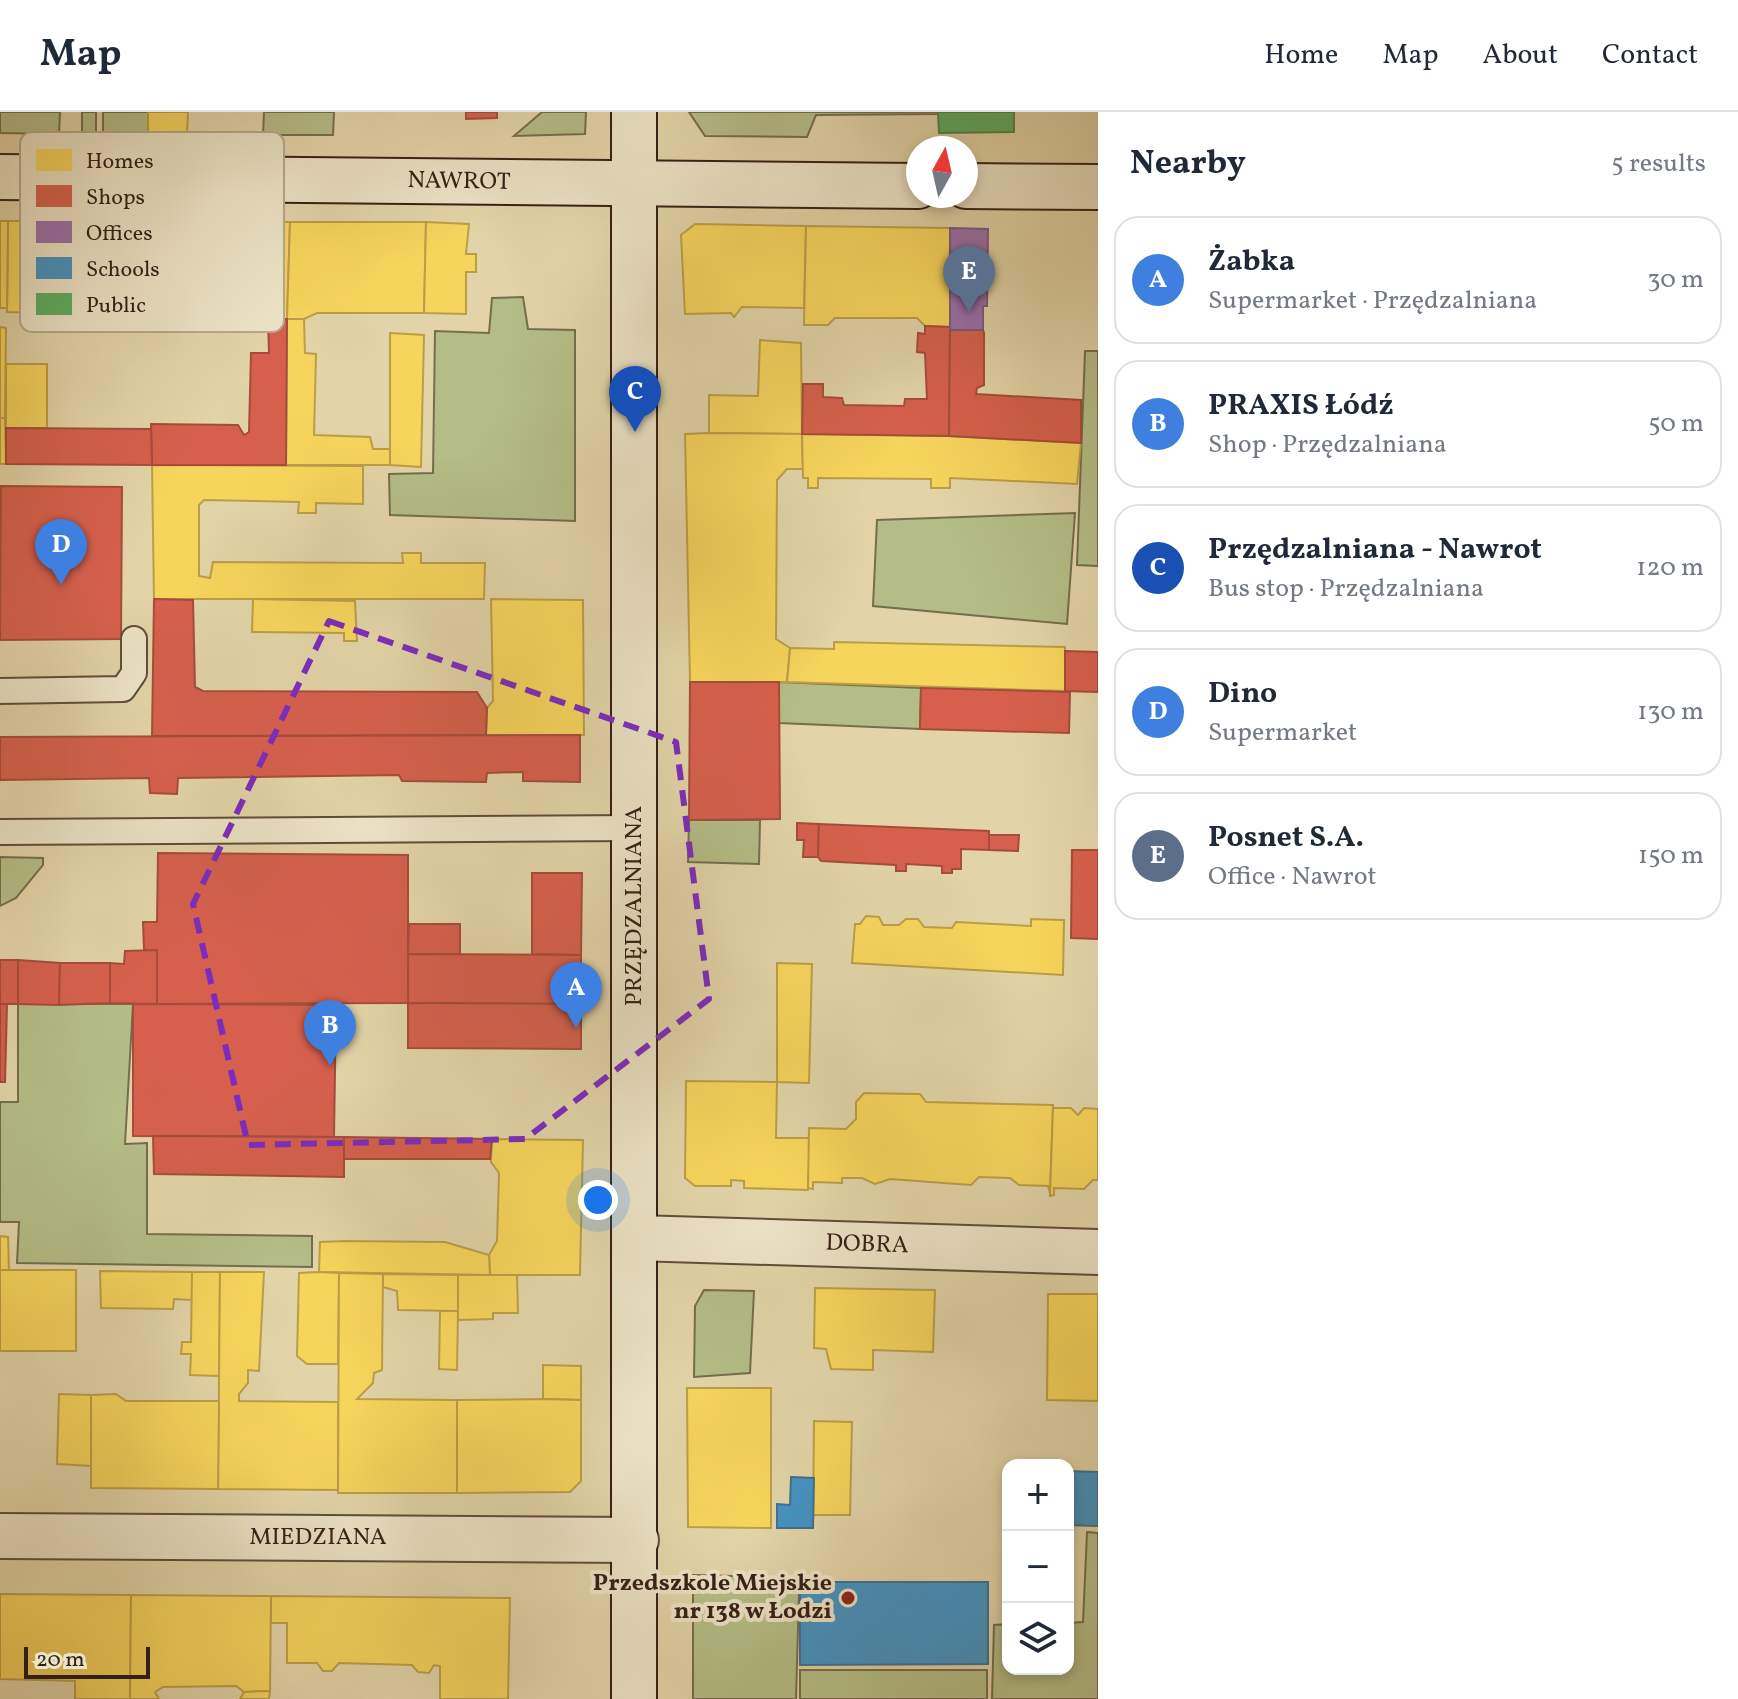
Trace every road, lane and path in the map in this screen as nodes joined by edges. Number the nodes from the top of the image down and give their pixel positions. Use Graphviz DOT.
graph roads {
  1 [pos="634,112"];
  2 [pos="0,177"];
  3 [pos="20,177"];
  4 [pos="284,180"];
  5 [pos="634,183"];
  6 [pos="906,186"];
  7 [pos="978,186"];
  8 [pos="1098,187"];
  9 [pos="134,639"];
  10 [pos="0,691"];
  11 [pos="636,828"];
  12 [pos="0,832"];
  13 [pos="636,1238"];
  14 [pos="1098,1252"];
  15 [pos="0,1536"];
  16 [pos="636,1540"];
  17 [pos="634,1699"];
  1 -- 5 [label="street, PRZĘDZALNIANA"];
  2 -- 3 [label="street, NAWROT"];
  4 -- 5 [label="street, NAWROT"];
  5 -- 6 [label="street, NAWROT"];
  5 -- 11 [label="street, PRZĘDZALNIANA"];
  7 -- 8 [label="street"];
  9 -- 10 [label="lane"];
  11 -- 12 [label="lane"];
  11 -- 13 [label="street, PRZĘDZALNIANA"];
  13 -- 14 [label="street, DOBRA"];
  13 -- 16 [label="street, PRZĘDZALNIANA"];
  15 -- 16 [label="street, MIEDZIANA"];
  16 -- 17 [label="street, PRZĘDZALNIANA"];
}
